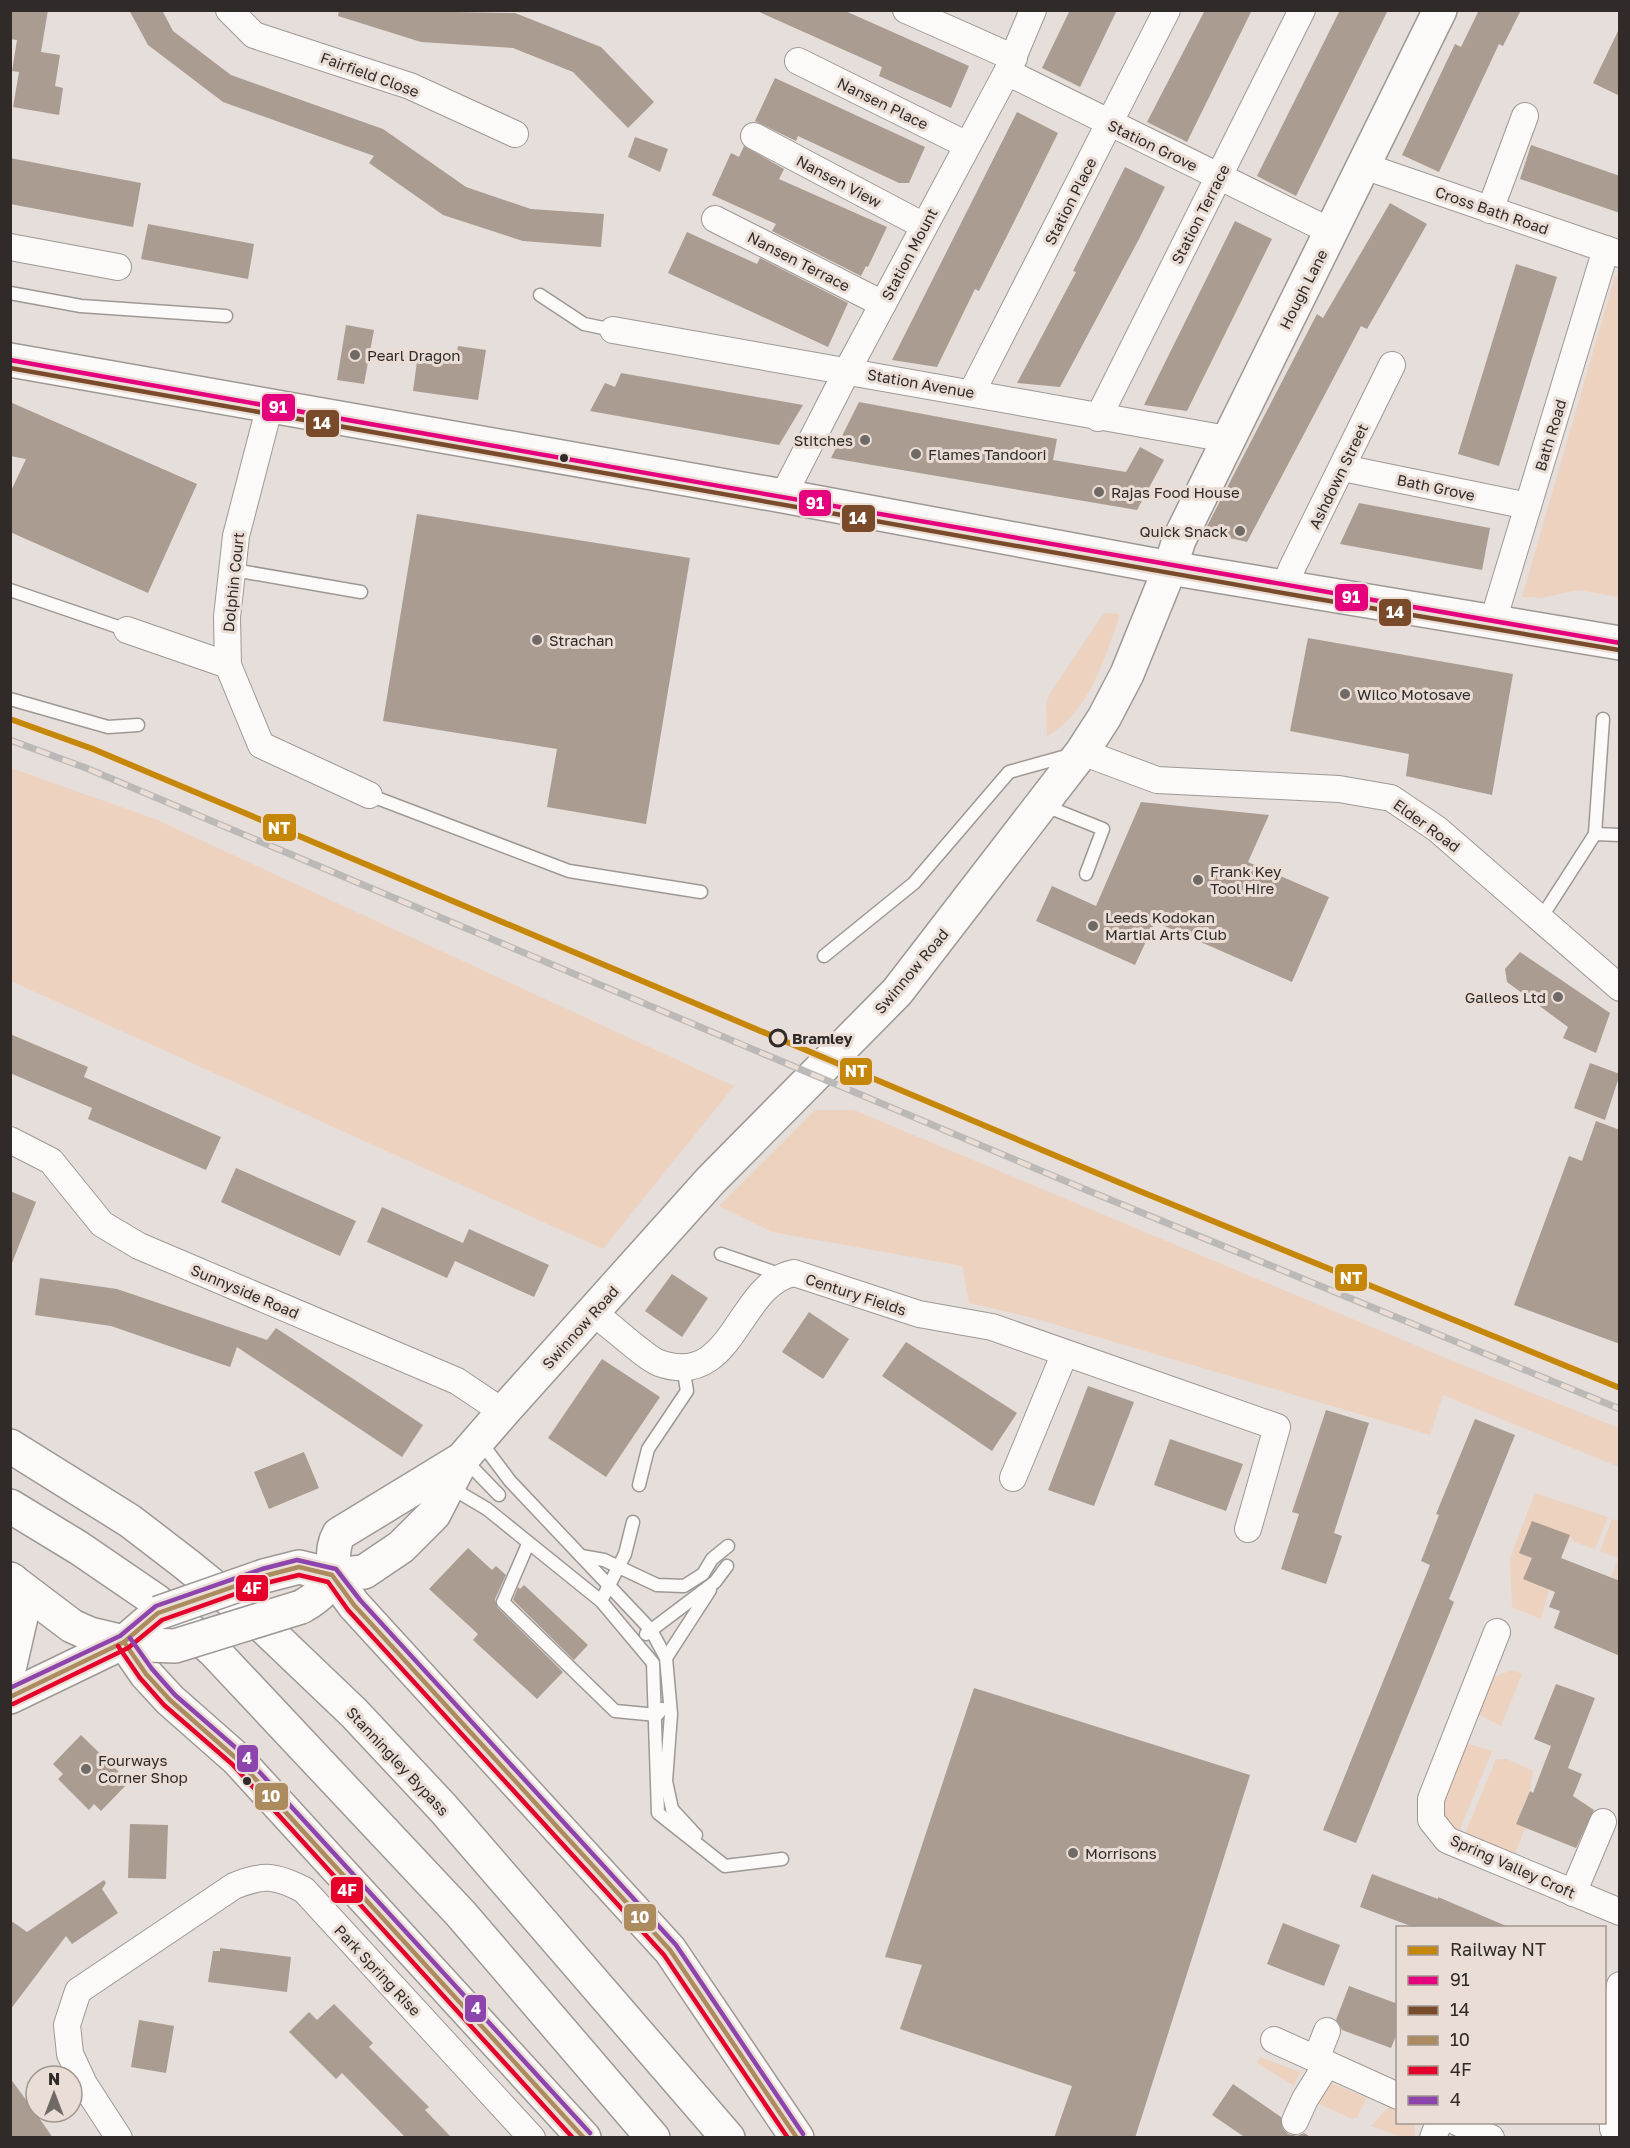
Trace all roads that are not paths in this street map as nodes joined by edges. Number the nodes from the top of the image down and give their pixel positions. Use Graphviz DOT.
graph roads {
  1 [pos="229,10"];
  2 [pos="906,10"];
  3 [pos="1034,10"];
  4 [pos="1167,10"];
  5 [pos="1302,10"];
  6 [pos="1440,10"];
  7 [pos="798,62"];
  8 [pos="1010,65"];
  9 [pos="1525,116"];
  10 [pos="1109,124"];
  11 [pos="515,134"];
  12 [pos="754,136"];
  13 [pos="967,145"];
  14 [pos="1364,166"];
  15 [pos="1219,177"];
  16 [pos="1490,210"];
  17 [pos="715,219"];
  18 [pos="924,226"];
  19 [pos="1332,232"];
  20 [pos="10,247"];
  21 [pos="1616,251"];
  22 [pos="118,267"];
  23 [pos="10,293"];
  24 [pos="540,295"];
  25 [pos="883,303"];
  26 [pos="226,316"];
  27 [pos="613,330"];
  28 [pos="10,360"];
  29 [pos="1392,365"];
  30 [pos="846,371"];
  31 [pos="972,392"];
  32 [pos="270,405"];
  33 [pos="1098,418"];
  34 [pos="1227,439"];
  35 [pos="1343,468"];
  36 [pos="783,496"];
  37 [pos="1528,506"];
  38 [pos="1170,568"];
  39 [pos="234,570"];
  40 [pos="1285,586"];
  41 [pos="10,590"];
  42 [pos="361,592"];
  43 [pos="1493,621"];
  44 [pos="127,630"];
  45 [pos="1620,643"];
  46 [pos="228,665"];
  47 [pos="10,699"];
  48 [pos="1603,719"];
  49 [pos="138,725"];
  50 [pos="1082,752"];
  51 [pos="369,795"];
  52 [pos="1042,804"];
  53 [pos="1595,834"];
  54 [pos="1620,835"];
  55 [pos="1086,874"];
  56 [pos="701,892"];
  57 [pos="1541,918"];
  58 [pos="824,956"];
  59 [pos="1620,988"];
  60 [pos="10,1140"];
  61 [pos="721,1254"];
  62 [pos="783,1275"];
  63 [pos="593,1313"];
  64 [pos="1064,1354"];
  65 [pos="683,1368"];
  66 [pos="503,1412"];
  67 [pos="10,1446"];
  68 [pos="464,1462"];
  69 [pos="1013,1478"];
  70 [pos="639,1485"];
  71 [pos="499,1495"];
  72 [pos="10,1506"];
  73 [pos="633,1522"];
  74 [pos="1248,1530"];
  75 [pos="528,1544"];
  76 [pos="728,1546"];
  77 [pos="582,1556"];
  78 [pos="727,1566"];
  79 [pos="618,1569"];
  80 [pos="332,1575"];
  81 [pos="12,1580"];
  82 [pos="715,1582"];
  83 [pos="609,1585"];
  84 [pos="601,1601"];
  85 [pos="651,1630"];
  86 [pos="1497,1632"];
  87 [pos="135,1640"];
  88 [pos="636,1641"];
  89 [pos="666,1658"];
  90 [pos="10,1665"];
  91 [pos="10,1697"];
  92 [pos="670,1701"];
  93 [pos="657,1715"];
  94 [pos="1603,1822"];
  95 [pos="782,1860"];
  96 [pos="725,1866"];
  97 [pos="1573,1893"];
  98 [pos="1620,1912"];
  99 [pos="1620,1985"];
  100 [pos="1328,2031"];
  101 [pos="1274,2040"];
  102 [pos="1322,2062"];
  103 [pos="1396,2095"];
  104 [pos="1295,2121"];
  105 [pos="1610,2133"];
  106 [pos="118,2138"];
  107 [pos="532,2138"];
  108 [pos="584,2138"];
  109 [pos="653,2138"];
  110 [pos="728,2138"];
  111 [pos="797,2138"];
  1 -- 11 [label="street, Fairfield Close"];
  2 -- 8 [label="street, Station Grove"];
  3 -- 8 [label="street, Station Mount"];
  4 -- 10 [label="street, Station Place"];
  5 -- 15 [label="street, Station Terrace"];
  6 -- 14 [label="main road, Hough Lane"];
  7 -- 13 [label="street, Nansen Place"];
  8 -- 10 [label="street, Station Grove"];
  8 -- 13 [label="street, Station Mount"];
  9 -- 16 [label="street"];
  10 -- 15 [label="street, Station Grove"];
  10 -- 31 [label="street, Station Place"];
  12 -- 18 [label="street, Nansen View"];
  13 -- 18 [label="street, Station Mount"];
  14 -- 16 [label="street, Cross Bath Road"];
  14 -- 19 [label="main road, Hough Lane"];
  15 -- 19 [label="street, Station Grove"];
  15 -- 33 [label="street, Station Terrace"];
  16 -- 21 [label="street, Cross Bath Road"];
  17 -- 25 [label="street, Nansen Terrace"];
  18 -- 25 [label="street, Station Mount"];
  19 -- 34 [label="main road, Hough Lane"];
  20 -- 22 [label="street"];
  21 -- 37 [label="street, Bath Road"];
  23 -- 26 [label="lane"];
  24 -- 27 [label="lane"];
  25 -- 30 [label="street, Station Mount"];
  27 -- 30 [label="street, Station Avenue"];
  28 -- 32 [label="main road"];
  29 -- 35 [label="street, Ashdown Street"];
  30 -- 31 [label="street, Station Avenue"];
  30 -- 36 [label="street, Station Mount"];
  31 -- 33 [label="street, Station Avenue"];
  32 -- 36 [label="main road"];
  32 -- 39 [label="street, Dolphin Court"];
  33 -- 34 [label="street, Station Avenue"];
  34 -- 38 [label="main road, Hough Lane"];
  35 -- 37 [label="street, Bath Grove"];
  35 -- 40 [label="street, Ashdown Street"];
  36 -- 38 [label="main road"];
  37 -- 43 [label="street, Bath Road"];
  38 -- 40 [label="main road"];
  38 -- 50 [label="main road, Swinnow Road"];
  39 -- 42 [label="lane"];
  39 -- 46 [label="street, Dolphin Court"];
  40 -- 43 [label="main road"];
  41 -- 44 [label="lane"];
  43 -- 45 [label="main road"];
  44 -- 46 [label="street"];
  46 -- 51 [label="street, Dolphin Court"];
  47 -- 49 [label="lane"];
  48 -- 53 [label="lane"];
  50 -- 52 [label="main road, Swinnow Road"];
  50 -- 57 [label="street, Elder Road"];
  50 -- 58 [label="lane"];
  51 -- 56 [label="lane"];
  52 -- 55 [label="lane"];
  52 -- 63 [label="main road, Swinnow Road"];
  53 -- 54 [label="lane"];
  53 -- 57 [label="lane"];
  57 -- 59 [label="street, Elder Road"];
  60 -- 66 [label="street, Sunnyside Road"];
  61 -- 62 [label="lane"];
  62 -- 64 [label="street, Century Fields"];
  62 -- 65 [label="street"];
  63 -- 65 [label="street"];
  63 -- 66 [label="main road, Swinnow Road"];
  64 -- 69 [label="street"];
  64 -- 74 [label="street, Century Fields"];
  65 -- 70 [label="lane"];
  66 -- 68 [label="main road, Swinnow Road"];
  67 -- 110 [label="main road, Stanningley Bypass"];
  68 -- 71 [label="lane"];
  68 -- 75 [label="lane"];
  68 -- 77 [label="lane"];
  68 -- 80 [label="main road, Swinnow Road"];
  68 -- 80 [label="main road, Swinnow Road"];
  72 -- 109 [label="main road"];
  73 -- 79 [label="lane"];
  75 -- 84 [label="lane"];
  75 -- 93 [label="lane"];
  76 -- 79 [label="lane"];
  77 -- 79 [label="lane"];
  77 -- 83 [label="lane"];
  78 -- 82 [label="lane"];
  79 -- 83 [label="lane"];
  80 -- 87 [label="main road, Swinnow Road, bridge"];
  80 -- 87 [label="main road, Swinnow Road, bridge"];
  80 -- 111 [label="main road"];
  81 -- 87 [label="main road"];
  81 -- 90 [label="main road"];
  82 -- 85 [label="lane"];
  82 -- 89 [label="lane"];
  83 -- 84 [label="lane"];
  83 -- 85 [label="lane"];
  84 -- 88 [label="lane"];
  85 -- 88 [label="lane"];
  85 -- 89 [label="lane"];
  86 -- 97 [label="street, Spring Valley Croft"];
  87 -- 91 [label="main road, Swinnow Road"];
  87 -- 108 [label="main road"];
  88 -- 93 [label="lane"];
  89 -- 92 [label="lane"];
  92 -- 93 [label="lane"];
  92 -- 96 [label="lane"];
  93 -- 96 [label="lane"];
  94 -- 97 [label="street"];
  95 -- 96 [label="lane"];
  97 -- 98 [label="street, Spring Valley Croft"];
  99 -- 105 [label="street"];
  100 -- 102 [label="street"];
  101 -- 102 [label="street"];
  102 -- 103 [label="street"];
  102 -- 104 [label="street"];
  106 -- 107 [label="street, Park Spring Rise"];
}
